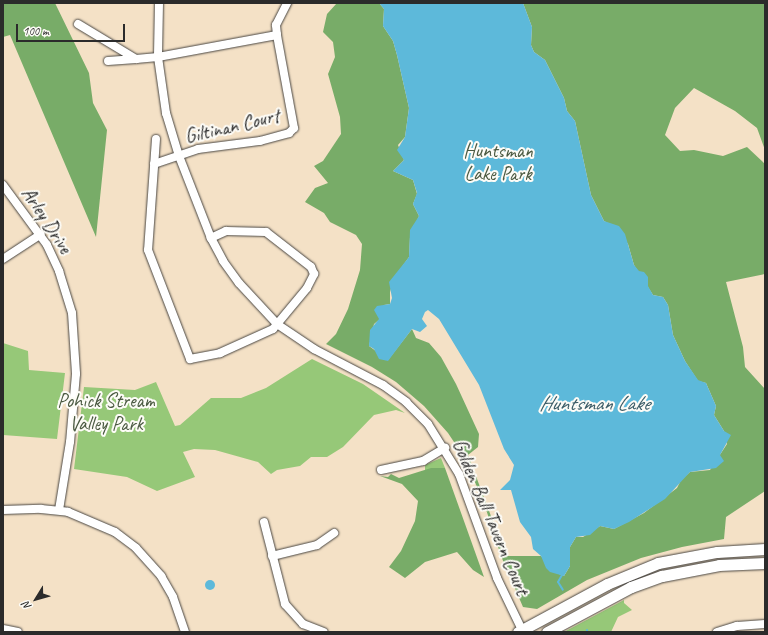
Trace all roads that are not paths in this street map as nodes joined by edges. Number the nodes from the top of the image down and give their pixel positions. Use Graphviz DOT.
graph roads {
  1 [pos="159,3"];
  2 [pos="287,3"];
  3 [pos="78,24"];
  4 [pos="277,35"];
  5 [pos="158,57"];
  6 [pos="136,58"];
  7 [pos="108,61"];
  8 [pos="156,139"];
  9 [pos="179,156"];
  10 [pos="154,164"];
  11 [pos="3,185"];
  12 [pos="41,234"];
  13 [pos="211,238"];
  14 [pos="3,260"];
  15 [pos="278,324"];
  16 [pos="446,448"];
  17 [pos="381,470"];
  18 [pos="3,510"];
  19 [pos="59,510"];
  20 [pos="264,522"];
  21 [pos="334,533"];
  22 [pos="765,549"];
  23 [pos="272,556"];
  24 [pos="765,563"];
  25 [pos="765,624"];
  26 [pos="3,629"];
  27 [pos="521,631"];
  28 [pos="18,632"];
  29 [pos="185,632"];
  30 [pos="324,632"];
  31 [pos="547,632"];
  32 [pos="717,632"];
  1 -- 5 [label="street, Golden Ball Tavern Court"];
  2 -- 4 [label="street, Giltinan Court"];
  3 -- 6 [label="street"];
  4 -- 5 [label="street"];
  4 -- 9 [label="street, Giltinan Court"];
  5 -- 6 [label="street"];
  5 -- 9 [label="street, Golden Ball Tavern Court"];
  6 -- 7 [label="street"];
  8 -- 10 [label="street"];
  9 -- 10 [label="street"];
  9 -- 13 [label="street, Golden Ball Tavern Court"];
  10 -- 15 [label="street"];
  11 -- 12 [label="street, Arley Drive"];
  12 -- 14 [label="street"];
  12 -- 19 [label="street, Arley Drive"];
  13 -- 15 [label="street, Golden Ball Tavern Court"];
  13 -- 15 [label="street"];
  15 -- 16 [label="street, Golden Ball Tavern Court"];
  16 -- 17 [label="street"];
  16 -- 27 [label="street, Golden Ball Tavern Court"];
  18 -- 19 [label="street"];
  19 -- 29 [label="street"];
  20 -- 23 [label="street"];
  21 -- 23 [label="street"];
  22 -- 27 [label="street"];
  23 -- 30 [label="street"];
  24 -- 31 [label="street"];
  25 -- 32 [label="street"];
  26 -- 28 [label="street"];
}
